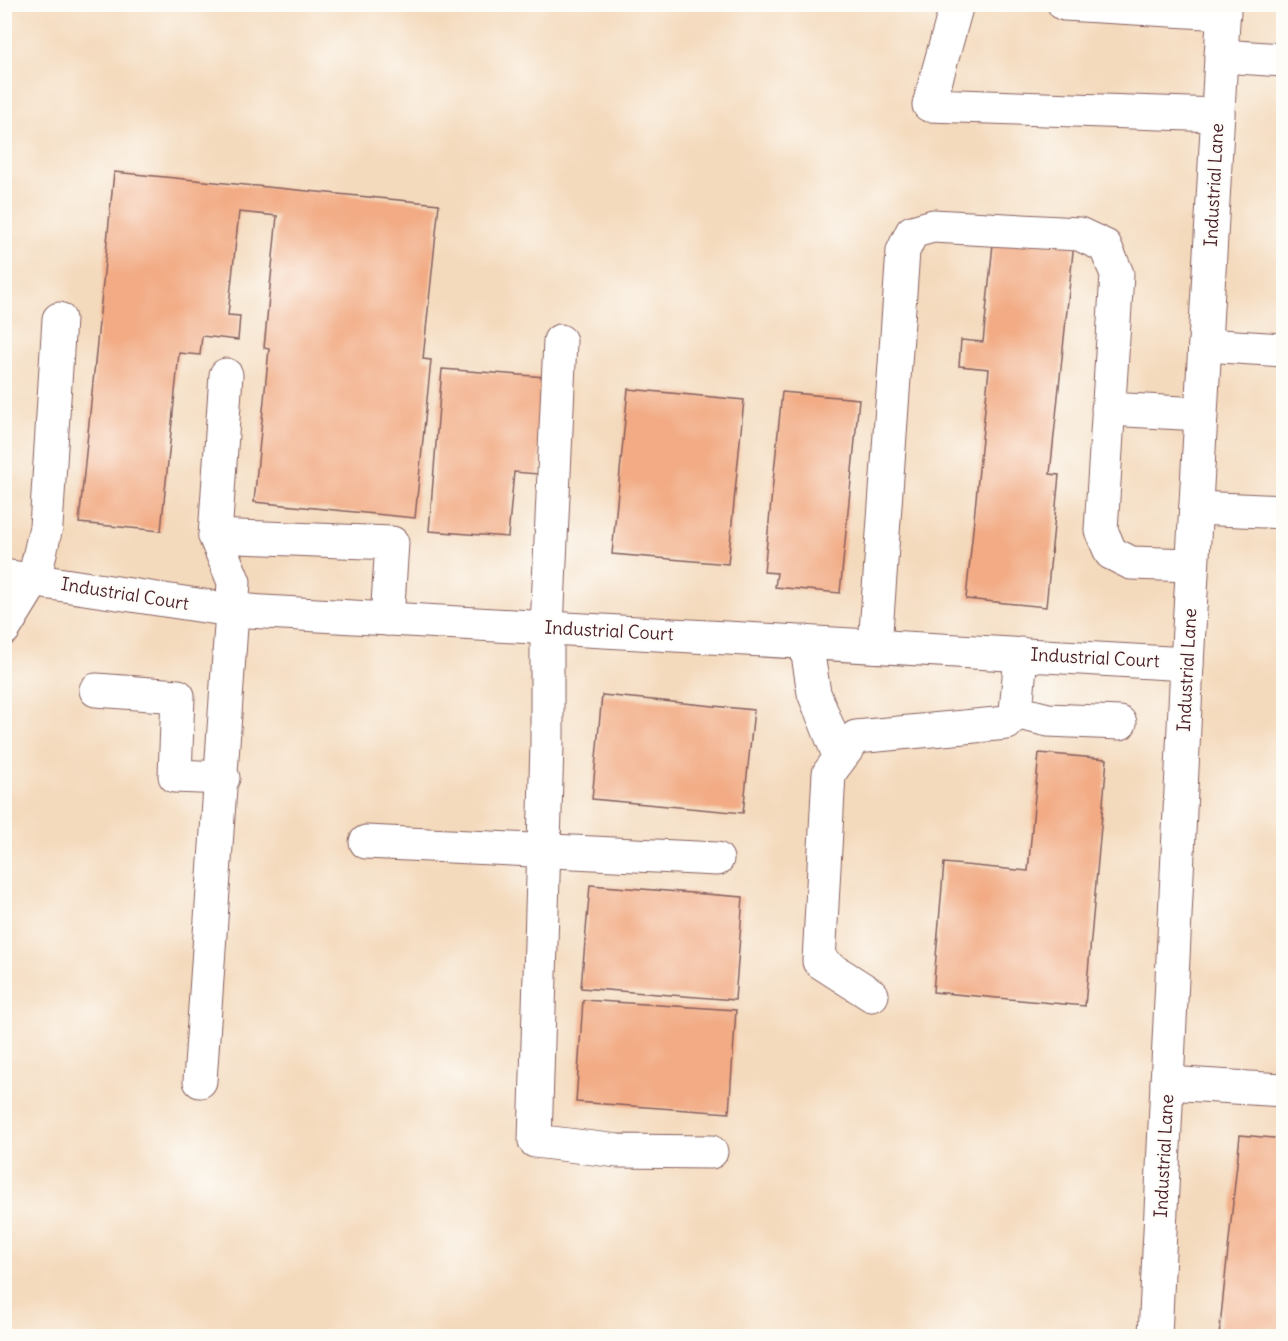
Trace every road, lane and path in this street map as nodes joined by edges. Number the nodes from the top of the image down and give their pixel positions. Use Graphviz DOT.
graph roads {
  1 [pos="957,4"];
  2 [pos="1064,4"];
  3 [pos="1224,9"];
  4 [pos="1221,56"];
  5 [pos="1284,60"];
  6 [pos="1218,115"];
  7 [pos="59,319"];
  8 [pos="560,341"];
  9 [pos="1205,345"];
  10 [pos="1284,350"];
  11 [pos="226,375"];
  12 [pos="1108,409"];
  13 [pos="1201,414"];
  14 [pos="1196,508"];
  15 [pos="1284,512"];
  16 [pos="215,536"];
  17 [pos="1192,565"];
  18 [pos="19,578"];
  19 [pos="231,610"];
  20 [pos="387,619"];
  21 [pos="547,628"];
  22 [pos="4,629"];
  23 [pos="806,642"];
  24 [pos="875,646"];
  25 [pos="1021,654"];
  26 [pos="1187,664"];
  27 [pos="96,690"];
  28 [pos="1016,712"];
  29 [pos="1120,723"];
  30 [pos="840,758"];
  31 [pos="222,778"];
  32 [pos="366,842"];
  33 [pos="544,851"];
  34 [pos="717,858"];
  35 [pos="872,995"];
  36 [pos="200,1081"];
  37 [pos="1167,1083"];
  38 [pos="1284,1090"];
  39 [pos="711,1152"];
  40 [pos="1155,1336"];
  1 -- 6 [label="lane"];
  2 -- 3 [label="lane"];
  3 -- 4 [label="lane, Industrial Lane"];
  4 -- 5 [label="lane"];
  4 -- 6 [label="lane, Industrial Lane"];
  6 -- 9 [label="lane, Industrial Lane"];
  7 -- 18 [label="lane"];
  8 -- 21 [label="lane"];
  9 -- 10 [label="lane"];
  9 -- 13 [label="lane, Industrial Lane"];
  11 -- 16 [label="lane"];
  12 -- 13 [label="lane"];
  12 -- 17 [label="lane"];
  12 -- 24 [label="lane"];
  13 -- 14 [label="lane, Industrial Lane"];
  14 -- 15 [label="lane"];
  14 -- 17 [label="lane, Industrial Lane"];
  16 -- 19 [label="lane"];
  16 -- 20 [label="lane"];
  17 -- 26 [label="lane, Industrial Lane"];
  18 -- 19 [label="lane, Industrial Court"];
  18 -- 22 [label="lane"];
  19 -- 20 [label="lane, Industrial Court"];
  19 -- 31 [label="lane"];
  20 -- 21 [label="lane, Industrial Court"];
  21 -- 23 [label="lane, Industrial Court"];
  21 -- 33 [label="lane"];
  23 -- 24 [label="lane, Industrial Court"];
  23 -- 30 [label="lane"];
  24 -- 25 [label="lane, Industrial Court"];
  25 -- 26 [label="lane, Industrial Court"];
  25 -- 28 [label="lane"];
  26 -- 37 [label="lane, Industrial Lane"];
  27 -- 31 [label="lane"];
  28 -- 29 [label="lane"];
  28 -- 30 [label="lane"];
  30 -- 35 [label="lane"];
  31 -- 36 [label="lane"];
  32 -- 33 [label="lane"];
  33 -- 34 [label="lane"];
  33 -- 39 [label="lane"];
  37 -- 38 [label="lane"];
  37 -- 40 [label="lane, Industrial Lane"];
}
